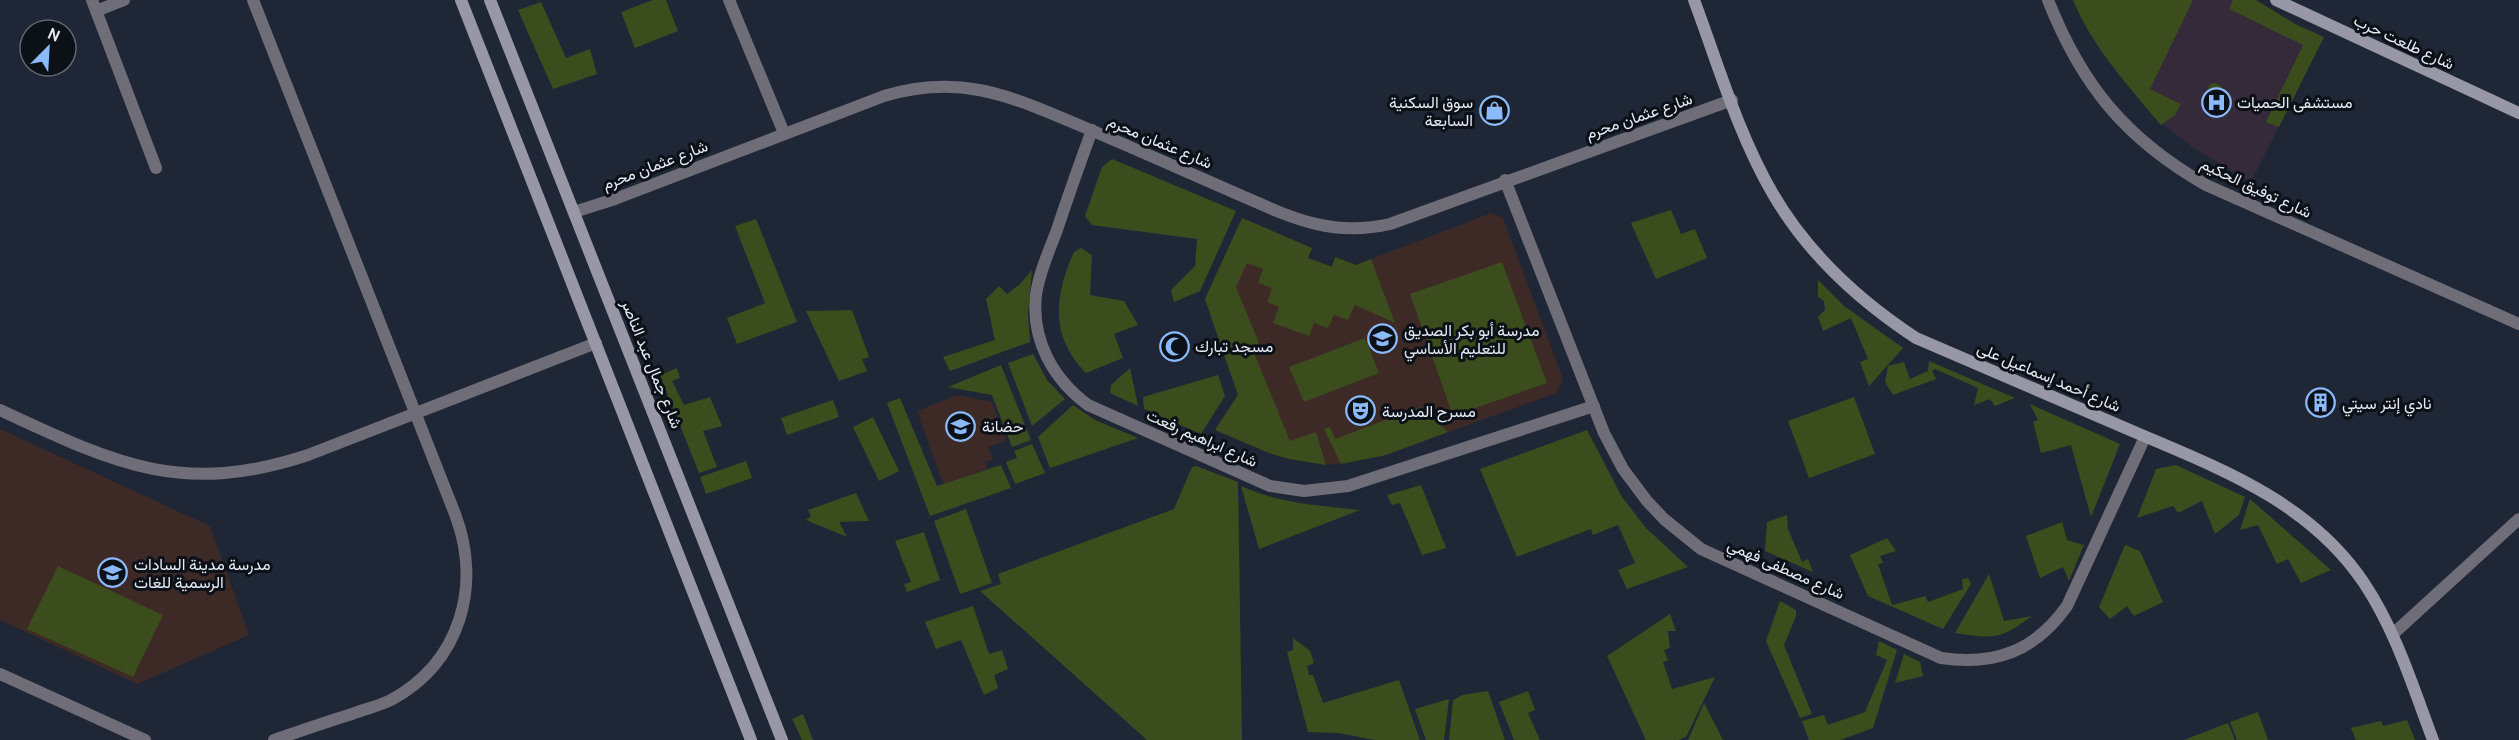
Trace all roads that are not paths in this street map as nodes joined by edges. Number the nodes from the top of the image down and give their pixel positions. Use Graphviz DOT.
graph roads {
  1 [pos="124,0"];
  2 [pos="253,0"];
  3 [pos="461,0"];
  4 [pos="490,0"];
  5 [pos="729,0"];
  6 [pos="1694,0"];
  7 [pos="2048,0"];
  8 [pos="2276,0"];
  9 [pos="94,6"];
  10 [pos="1732,100"];
  11 [pos="2519,113"];
  12 [pos="1092,130"];
  13 [pos="784,134"];
  14 [pos="156,168"];
  15 [pos="1505,180"];
  16 [pos="574,212"];
  17 [pos="2519,324"];
  18 [pos="596,342"];
  19 [pos="1594,406"];
  20 [pos="0,410"];
  21 [pos="416,413"];
  22 [pos="2145,437"];
  23 [pos="2519,519"];
  24 [pos="2393,634"];
  25 [pos="0,674"];
  26 [pos="145,740"];
  27 [pos="274,740"];
  28 [pos="751,740"];
  29 [pos="782,740"];
  30 [pos="2433,740"];
  1 -- 9 [label="street"];
  2 -- 21 [label="street"];
  3 -- 18 [label="main road"];
  4 -- 16 [label="main road, شارع جمال عبد الناصر"];
  5 -- 13 [label="street"];
  6 -- 10 [label="main road, شارع أحمد إسماعيل على"];
  7 -- 17 [label="street, شارع توفيق الحكيم"];
  8 -- 11 [label="main road, شارع طلعت حرب"];
  9 -- 14 [label="street"];
  10 -- 15 [label="street, شارع عثمان محرم"];
  10 -- 22 [label="main road, شارع أحمد إسماعيل على"];
  12 -- 13 [label="street, شارع عثمان محرم"];
  12 -- 15 [label="street, شارع عثمان محرم"];
  12 -- 19 [label="street, شارع ابراهيم رفعت"];
  13 -- 16 [label="street, شارع عثمان محرم"];
  15 -- 19 [label="street, شارع مصطفى فهمي"];
  16 -- 29 [label="main road, شارع جمال عبد الناصر"];
  18 -- 21 [label="street"];
  18 -- 28 [label="main road"];
  19 -- 22 [label="street, شارع مصطفى فهمي"];
  20 -- 21 [label="street"];
  21 -- 27 [label="street"];
  22 -- 24 [label="main road, شارع أحمد إسماعيل على"];
  23 -- 24 [label="street"];
  24 -- 30 [label="main road, شارع أحمد إسماعيل على"];
  25 -- 26 [label="street"];
}
